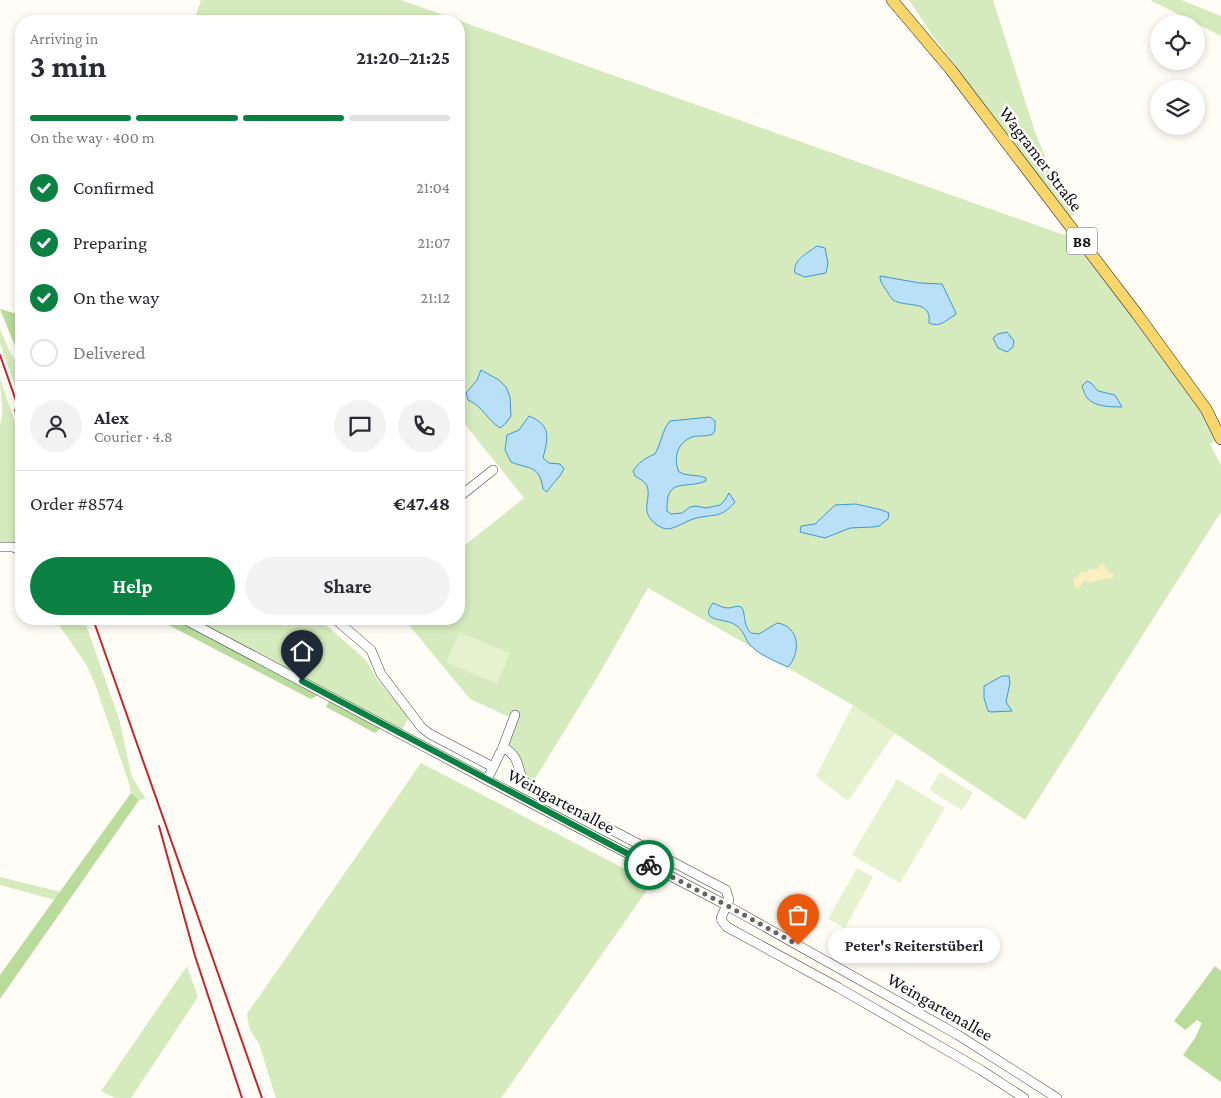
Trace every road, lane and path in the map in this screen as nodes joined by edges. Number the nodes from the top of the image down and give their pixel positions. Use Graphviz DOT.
graph roads {
  1 [pos="892,0"];
  2 [pos="902,0"];
  3 [pos="934,48"];
  4 [pos="1221,439"];
  5 [pos="493,470"];
  6 [pos="465,491"];
  7 [pos="0,547"];
  8 [pos="15,548"];
  9 [pos="195,625"];
  10 [pos="342,625"];
  11 [pos="516,715"];
  12 [pos="503,747"];
  13 [pos="492,767"];
  14 [pos="487,780"];
  15 [pos="675,863"];
  16 [pos="668,875"];
  17 [pos="726,905"];
  18 [pos="820,957"];
  19 [pos="812,973"];
  20 [pos="1024,1098"];
  21 [pos="1057,1098"];
  1 -- 3 [label="main road, Wagramer Straße / B8"];
  2 -- 3 [label="main road, Wagramer Straße / B8"];
  3 -- 4 [label="main road, Wagramer Straße / B8"];
  5 -- 6 [label="street"];
  7 -- 8 [label="street"];
  9 -- 14 [label="street, Weingartenallee"];
  10 -- 13 [label="street, Weingartenallee"];
  11 -- 12 [label="street"];
  12 -- 13 [label="street, Weingartenallee"];
  12 -- 15 [label="street, Weingartenallee"];
  13 -- 14 [label="street, Weingartenallee"];
  14 -- 16 [label="street, Weingartenallee"];
  15 -- 16 [label="street"];
  15 -- 17 [label="street, Weingartenallee"];
  16 -- 17 [label="street, Weingartenallee"];
  17 -- 18 [label="street, Weingartenallee"];
  17 -- 19 [label="street, Weingartenallee"];
  18 -- 19 [label="street"];
  18 -- 21 [label="street, Weingartenallee"];
  19 -- 20 [label="street, Weingartenallee"];
}
